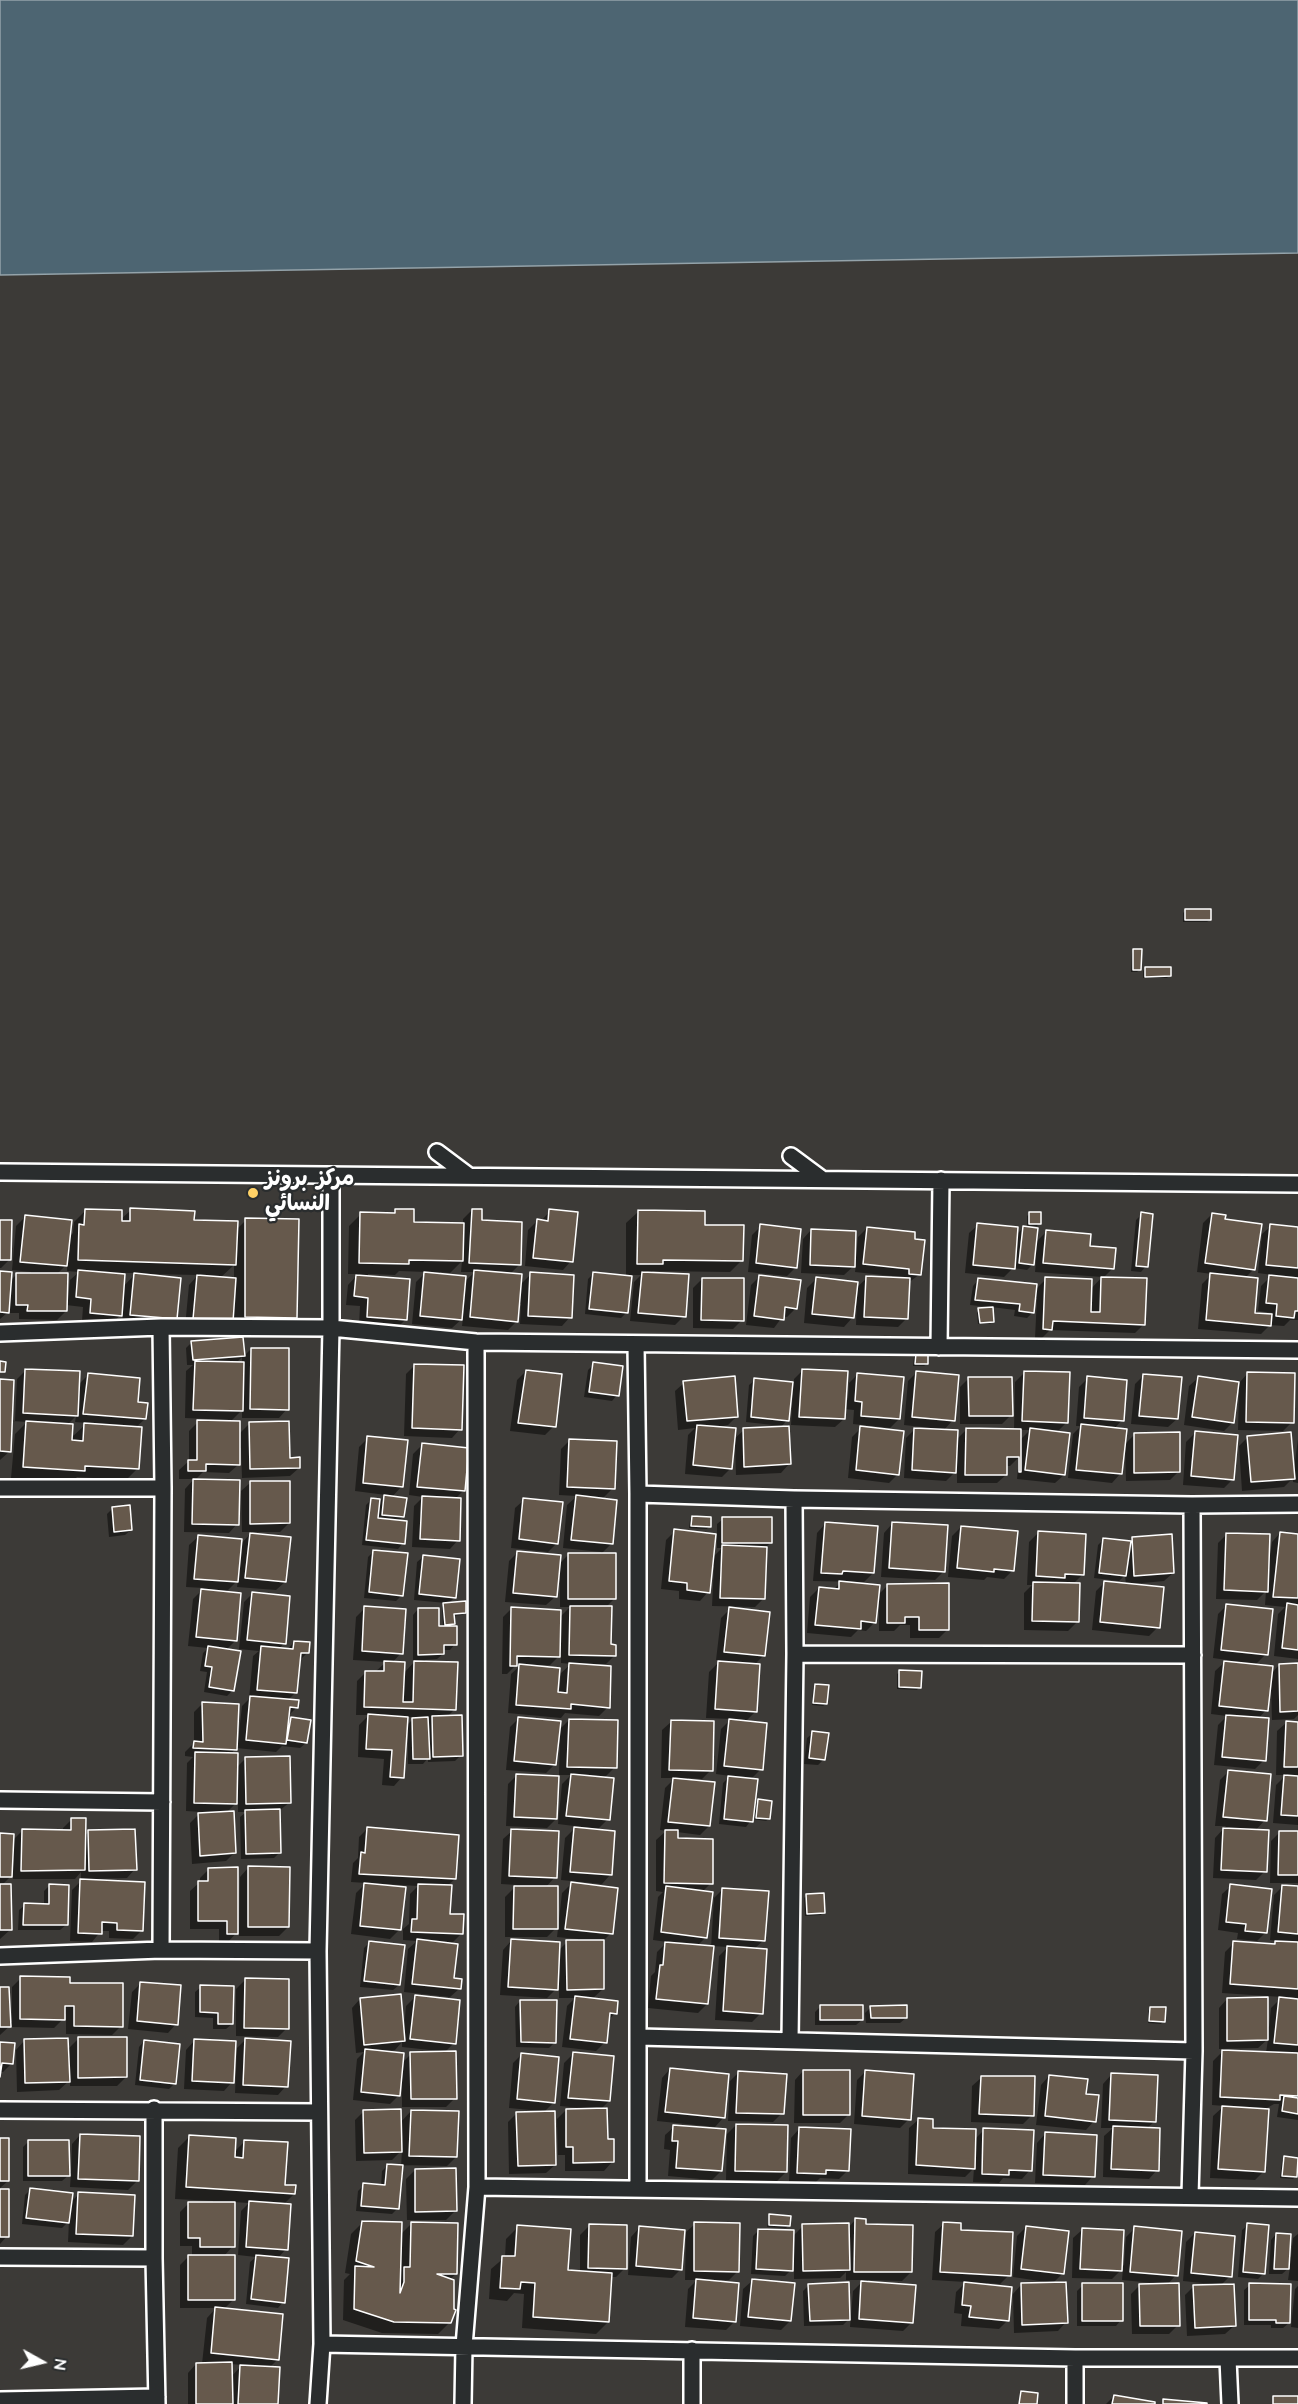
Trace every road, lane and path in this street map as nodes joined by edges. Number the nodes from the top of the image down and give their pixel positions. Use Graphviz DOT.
graph roads {
  1 [pos="437,1152"];
  2 [pos="791,1156"];
  3 [pos="0,1172"];
  4 [pos="331,1175"];
  5 [pos="469,1176"];
  6 [pos="822,1179"];
  7 [pos="941,1180"];
  8 [pos="1298,1184"];
  9 [pos="161,1327"];
  10 [pos="331,1328"];
  11 [pos="0,1333"];
  12 [pos="476,1342"];
  13 [pos="636,1345"];
  14 [pos="939,1347"];
  15 [pos="1298,1350"];
  16 [pos="0,1488"];
  17 [pos="163,1488"];
  18 [pos="638,1494"];
  19 [pos="794,1499"];
  20 [pos="1298,1504"];
  21 [pos="1192,1505"];
  22 [pos="795,1654"];
  23 [pos="1193,1655"];
  24 [pos="0,1800"];
  25 [pos="162,1802"];
  26 [pos="162,1950"];
  27 [pos="318,1951"];
  28 [pos="0,1956"];
  29 [pos="639,2037"];
  30 [pos="790,2040"];
  31 [pos="1194,2051"];
  32 [pos="154,2109"];
  33 [pos="0,2110"];
  34 [pos="319,2112"];
  35 [pos="477,2187"];
  36 [pos="638,2189"];
  37 [pos="1190,2196"];
  38 [pos="1298,2198"];
  39 [pos="0,2257"];
  40 [pos="154,2258"];
  41 [pos="322,2344"];
  42 [pos="464,2346"];
  43 [pos="692,2350"];
  44 [pos="1075,2358"];
  45 [pos="1298,2358"];
  46 [pos="1228,2359"];
  47 [pos="0,2400"];
  48 [pos="157,2400"];
  49 [pos="318,2404"];
  50 [pos="463,2404"];
  51 [pos="692,2404"];
  52 [pos="1075,2404"];
  53 [pos="1230,2404"];
  1 -- 5 [label="street"];
  2 -- 6 [label="street"];
  3 -- 4 [label="street"];
  4 -- 5 [label="street"];
  4 -- 10 [label="street"];
  5 -- 6 [label="street"];
  6 -- 7 [label="street"];
  7 -- 8 [label="street"];
  7 -- 14 [label="street"];
  9 -- 10 [label="street"];
  9 -- 11 [label="street"];
  9 -- 17 [label="street"];
  10 -- 12 [label="street"];
  10 -- 27 [label="street"];
  12 -- 13 [label="street"];
  12 -- 35 [label="street"];
  13 -- 14 [label="street"];
  13 -- 18 [label="street"];
  14 -- 15 [label="street"];
  16 -- 17 [label="street"];
  17 -- 25 [label="street"];
  18 -- 19 [label="street"];
  18 -- 29 [label="street"];
  19 -- 21 [label="street"];
  19 -- 22 [label="street"];
  20 -- 21 [label="street"];
  21 -- 23 [label="street"];
  22 -- 23 [label="street"];
  22 -- 30 [label="street"];
  23 -- 31 [label="street"];
  24 -- 25 [label="street"];
  25 -- 26 [label="street"];
  26 -- 27 [label="street"];
  26 -- 28 [label="street"];
  27 -- 34 [label="street"];
  29 -- 30 [label="street"];
  29 -- 36 [label="street"];
  30 -- 31 [label="street"];
  31 -- 37 [label="street"];
  32 -- 33 [label="street"];
  32 -- 34 [label="street"];
  32 -- 40 [label="street"];
  34 -- 41 [label="street"];
  35 -- 36 [label="street"];
  35 -- 42 [label="street"];
  36 -- 37 [label="street"];
  37 -- 38 [label="street"];
  39 -- 40 [label="street"];
  40 -- 48 [label="street"];
  41 -- 42 [label="street"];
  41 -- 49 [label="street"];
  42 -- 43 [label="street"];
  42 -- 50 [label="street"];
  43 -- 44 [label="street"];
  43 -- 51 [label="street"];
  44 -- 46 [label="street"];
  44 -- 52 [label="street"];
  45 -- 46 [label="street"];
  46 -- 53 [label="street"];
  47 -- 48 [label="street"];
}
